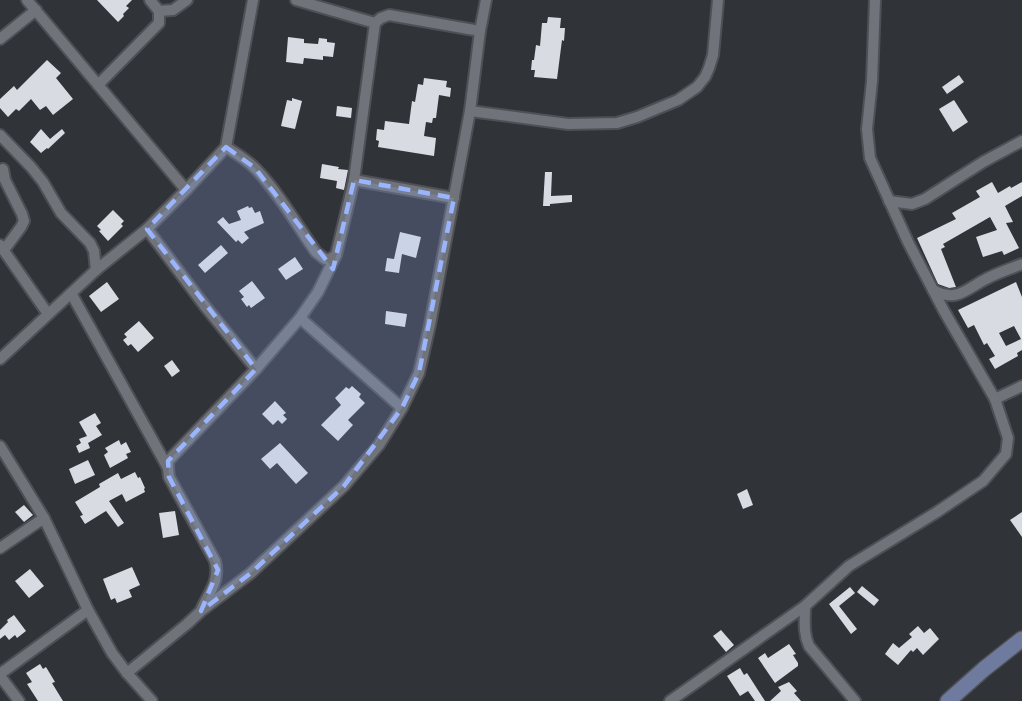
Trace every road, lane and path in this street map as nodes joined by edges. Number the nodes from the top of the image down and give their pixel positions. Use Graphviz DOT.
graph roads {
  1 [pos="27,0"];
  2 [pos="150,0"];
  3 [pos="187,0"];
  4 [pos="252,0"];
  5 [pos="296,0"];
  6 [pos="486,0"];
  7 [pos="718,0"];
  8 [pos="875,0"];
  9 [pos="36,10"];
  10 [pos="159,11"];
  11 [pos="375,23"];
  12 [pos="480,31"];
  13 [pos="0,39"];
  14 [pos="98,85"];
  15 [pos="470,111"];
  16 [pos="0,135"];
  17 [pos="1022,141"];
  18 [pos="225,147"];
  19 [pos="15,151"];
  20 [pos="1,171"];
  21 [pos="354,180"];
  22 [pos="186,190"];
  23 [pos="454,198"];
  24 [pos="889,201"];
  25 [pos="147,229"];
  26 [pos="2,248"];
  27 [pos="336,255"];
  28 [pos="1022,264"];
  29 [pos="96,270"];
  30 [pos="933,291"];
  31 [pos="71,292"];
  32 [pos="48,314"];
  33 [pos="300,318"];
  34 [pos="0,359"];
  35 [pos="256,369"];
  36 [pos="1022,386"];
  37 [pos="995,399"];
  38 [pos="402,408"];
  39 [pos="0,446"];
  40 [pos="168,468"];
  41 [pos="44,518"];
  42 [pos="0,548"];
  43 [pos="806,606"];
  44 [pos="88,610"];
  45 [pos="201,610"];
  46 [pos="1022,639"];
  47 [pos="127,673"];
  48 [pos="0,675"];
  49 [pos="19,701"];
  50 [pos="152,701"];
  51 [pos="669,701"];
  52 [pos="855,701"];
  53 [pos="948,701"];
  1 -- 9 [label="street"];
  2 -- 10 [label="street"];
  3 -- 10 [label="street"];
  4 -- 18 [label="street"];
  5 -- 11 [label="street"];
  6 -- 12 [label="street"];
  7 -- 15 [label="street"];
  8 -- 24 [label="street"];
  9 -- 13 [label="street"];
  9 -- 14 [label="street"];
  10 -- 14 [label="street"];
  11 -- 12 [label="street"];
  11 -- 21 [label="street"];
  12 -- 15 [label="street"];
  14 -- 22 [label="street"];
  15 -- 23 [label="street"];
  16 -- 19 [label="street"];
  17 -- 24 [label="street"];
  18 -- 22 [label="street"];
  18 -- 27 [label="street"];
  19 -- 20 [label="street"];
  19 -- 29 [label="street"];
  20 -- 26 [label="street"];
  21 -- 23 [label="street"];
  21 -- 27 [label="street"];
  22 -- 25 [label="street"];
  23 -- 38 [label="street"];
  24 -- 30 [label="street"];
  25 -- 29 [label="street"];
  25 -- 35 [label="street"];
  26 -- 32 [label="street"];
  27 -- 33 [label="street"];
  28 -- 30 [label="street"];
  29 -- 31 [label="street"];
  30 -- 37 [label="street"];
  31 -- 32 [label="street"];
  31 -- 40 [label="street"];
  32 -- 34 [label="street"];
  33 -- 35 [label="street"];
  33 -- 38 [label="street"];
  35 -- 40 [label="street"];
  36 -- 37 [label="street"];
  37 -- 43 [label="street"];
  38 -- 45 [label="street"];
  39 -- 41 [label="street"];
  40 -- 45 [label="street"];
  41 -- 42 [label="street"];
  41 -- 44 [label="street"];
  43 -- 51 [label="street"];
  43 -- 52 [label="street"];
  44 -- 47 [label="street"];
  44 -- 48 [label="street"];
  45 -- 47 [label="street"];
  46 -- 53 [label="main road"];
  47 -- 50 [label="street"];
  48 -- 49 [label="street"];
}
